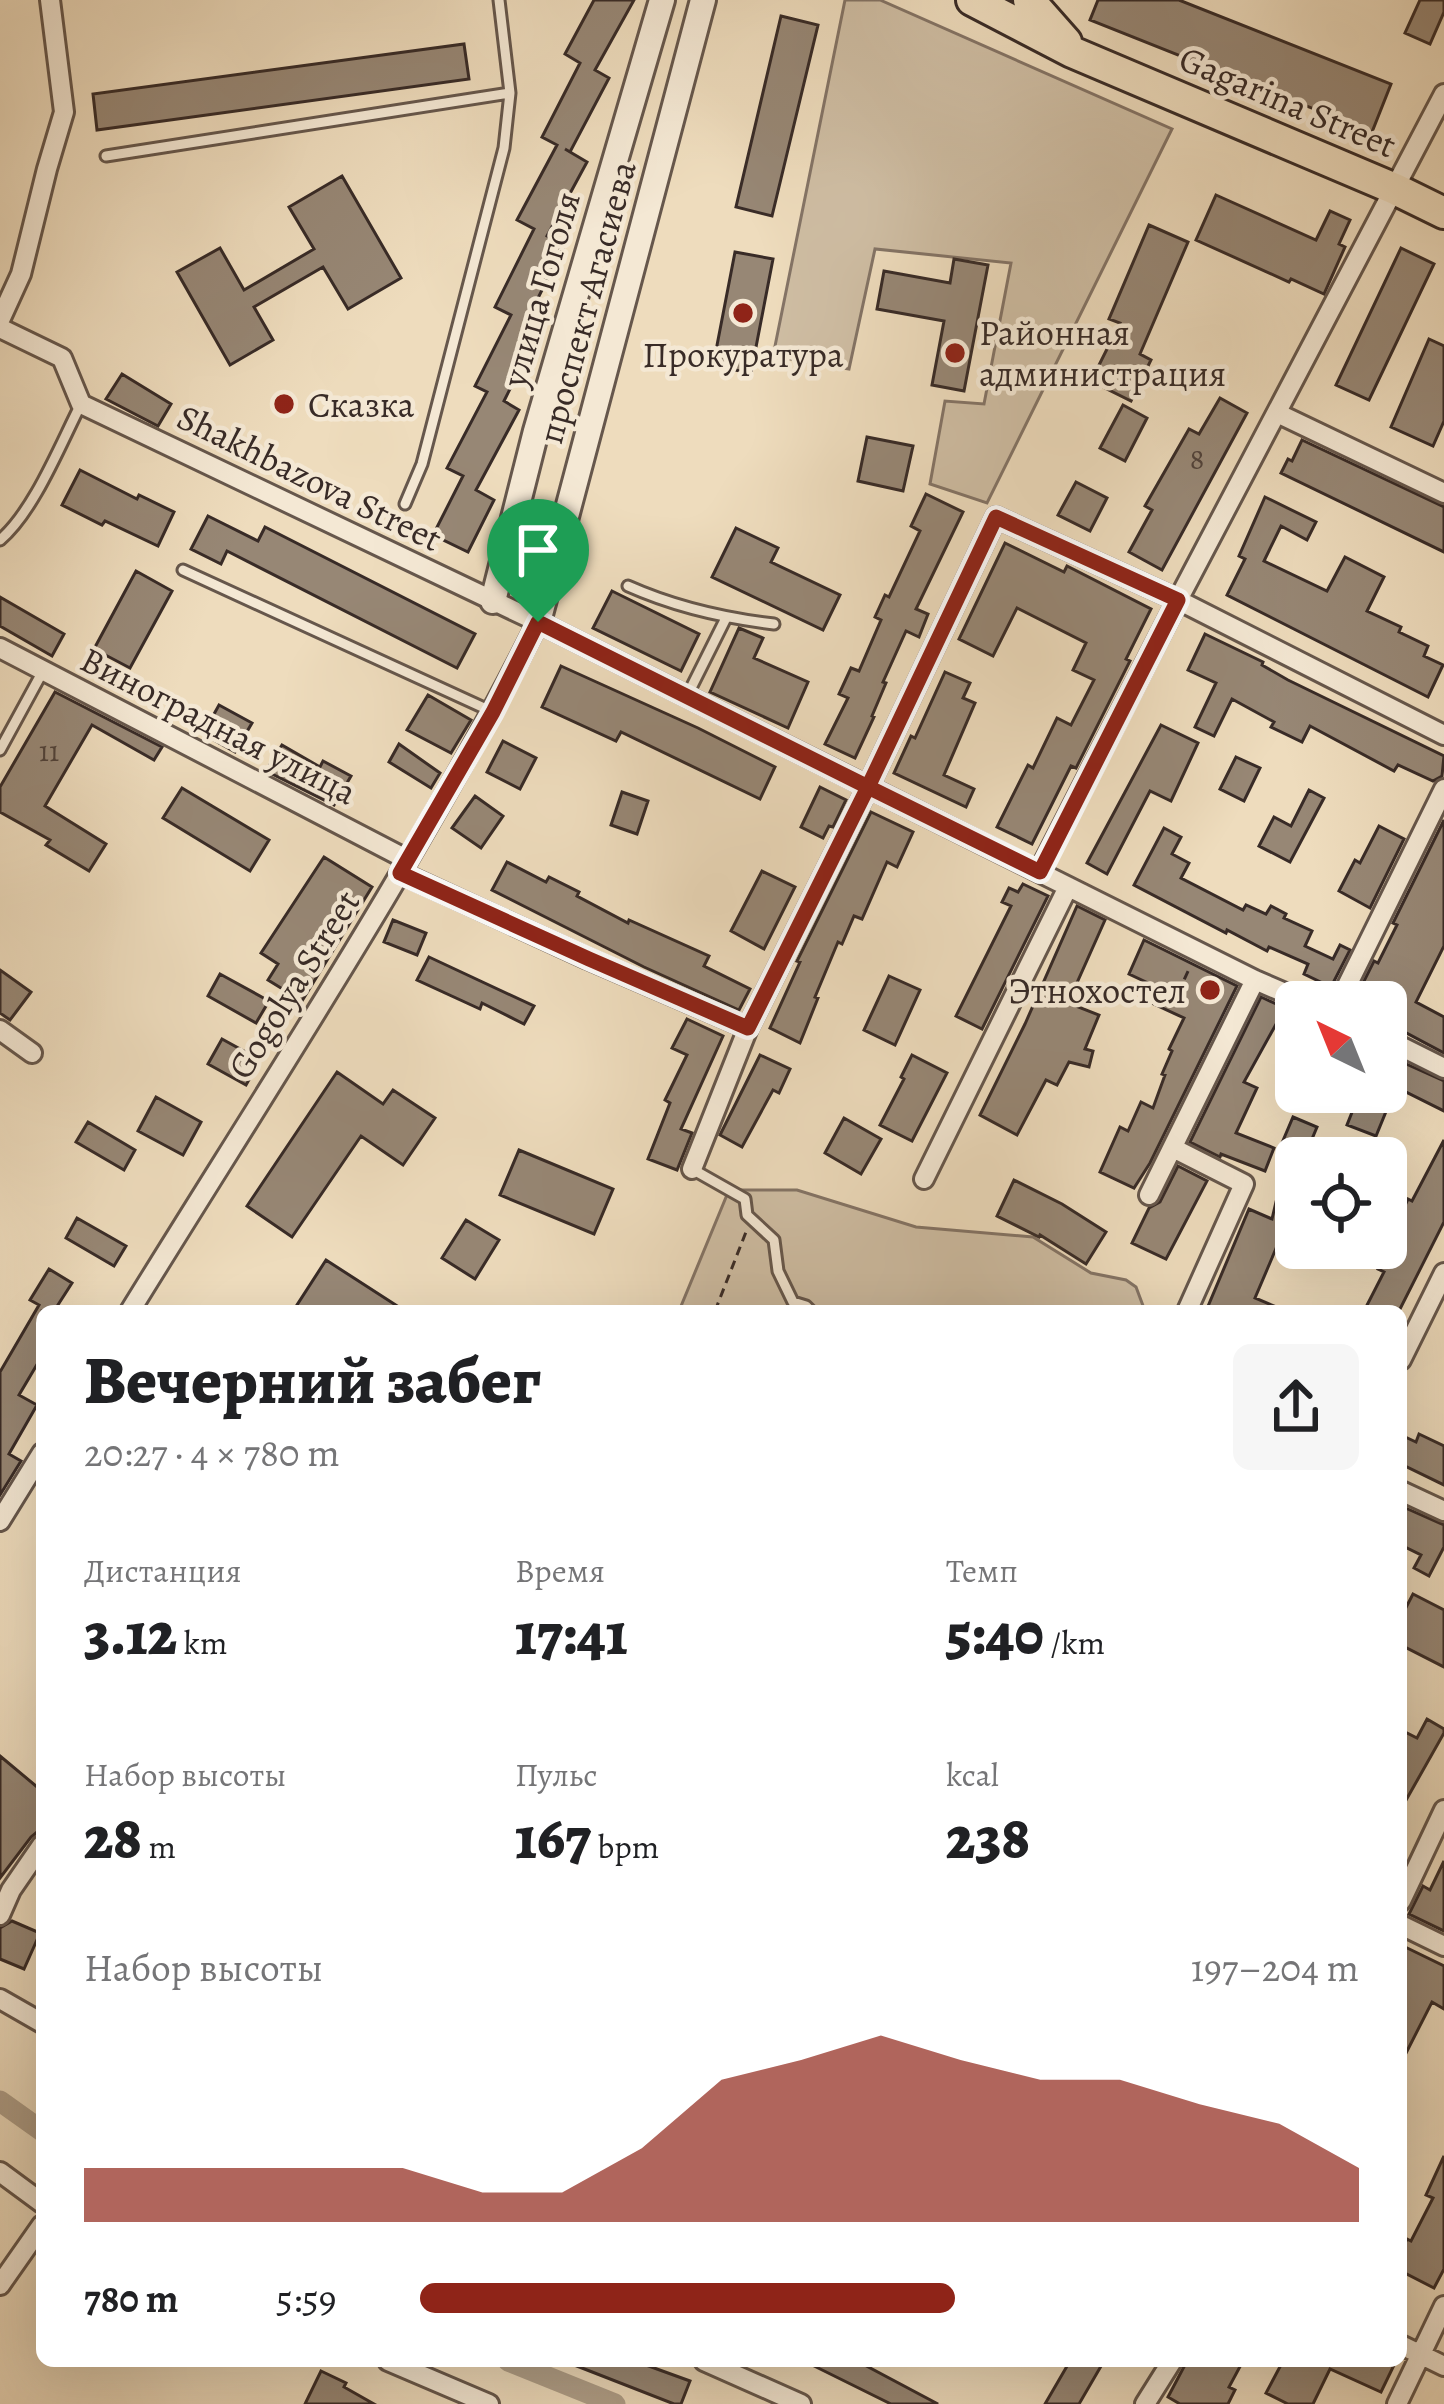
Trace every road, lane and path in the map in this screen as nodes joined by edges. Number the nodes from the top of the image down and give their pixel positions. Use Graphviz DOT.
graph roads {
  1 [pos="50,0"];
  2 [pos="499,0"];
  3 [pos="662,0"];
  4 [pos="703,0"];
  5 [pos="972,0"];
  6 [pos="1029,0"];
  7 [pos="510,93"];
  8 [pos="1444,94"];
  9 [pos="106,156"];
  10 [pos="1396,188"];
  11 [pos="1444,211"];
  12 [pos="0,324"];
  13 [pos="81,404"];
  14 [pos="1277,412"];
  15 [pos="1444,493"];
  16 [pos="405,503"];
  17 [pos="0,540"];
  18 [pos="183,570"];
  19 [pos="628,586"];
  20 [pos="1178,600"];
  21 [pos="493,601"];
  22 [pos="726,618"];
  23 [pos="538,622"];
  24 [pos="774,624"];
  25 [pos="0,648"];
  26 [pos="43,671"];
  27 [pos="686,698"];
  28 [pos="493,712"];
  29 [pos="1444,735"];
  30 [pos="0,750"];
  31 [pos="868,787"];
  32 [pos="1444,790"];
  33 [pos="404,867"];
  34 [pos="1040,872"];
  35 [pos="1068,886"];
  36 [pos="1194,960"];
  37 [pos="1255,980"];
  38 [pos="1350,981"];
  39 [pos="1275,989"];
  40 [pos="1178,993"];
  41 [pos="748,1028"];
  42 [pos="0,1030"];
  43 [pos="1407,1050"];
  44 [pos="32,1053"];
  45 [pos="1444,1068"];
  46 [pos="1174,1148"];
  47 [pos="692,1169"];
  48 [pos="924,1179"];
  49 [pos="1149,1196"];
  50 [pos="751,1219"];
  51 [pos="1444,1273"];
  52 [pos="134,1305"];
  53 [pos="717,1305"];
  54 [pos="803,1305"];
  55 [pos="1190,1305"];
  56 [pos="1407,1348"];
  57 [pos="36,1464"];
  58 [pos="1407,1494"];
  59 [pos="1444,1511"];
  60 [pos="0,1521"];
  61 [pos="1444,1810"];
  62 [pos="36,1854"];
  63 [pos="1407,1888"];
  64 [pos="0,1915"];
  65 [pos="1407,1928"];
  66 [pos="1444,1946"];
  67 [pos="0,1999"];
  68 [pos="36,2020"];
  69 [pos="0,2172"];
  70 [pos="36,2199"];
  71 [pos="36,2234"];
  72 [pos="0,2285"];
  73 [pos="1444,2306"];
  74 [pos="1407,2348"];
  75 [pos="1420,2355"];
  76 [pos="1444,2366"];
  77 [pos="402,2367"];
  78 [pos="725,2367"];
  79 [pos="1168,2367"];
  80 [pos="489,2404"];
  81 [pos="801,2404"];
  82 [pos="1145,2404"];
  83 [pos="1396,2404"];
  1 -- 12 [label="street"];
  2 -- 7 [label="lane"];
  3 -- 21 [label="street, улица Гоголя"];
  4 -- 23 [label="street, проспект Агасиева"];
  5 -- 10 [label="main road, Gagarina Street"];
  6 -- 10 [label="main road, Gagarina Street"];
  7 -- 9 [label="lane"];
  7 -- 16 [label="lane"];
  8 -- 10 [label="street"];
  10 -- 11 [label="main road, Gagarina Street"];
  10 -- 14 [label="street"];
  12 -- 13 [label="street"];
  13 -- 17 [label="lane"];
  13 -- 21 [label="street, Shakhbazova Street"];
  14 -- 15 [label="street"];
  14 -- 20 [label="street"];
  18 -- 28 [label="lane"];
  19 -- 22 [label="lane"];
  20 -- 29 [label="street"];
  20 -- 31 [label="street"];
  20 -- 34 [label="street"];
  21 -- 23 [label="street, Shakhbazova Street"];
  22 -- 24 [label="lane"];
  22 -- 27 [label="lane"];
  23 -- 27 [label="street, Shakhbazova Street"];
  23 -- 28 [label="street, Gogolya Street"];
  25 -- 26 [label="street, Виноградная улица"];
  26 -- 30 [label="lane"];
  26 -- 33 [label="street, Виноградная улица"];
  27 -- 31 [label="street, Shakhbazova Street"];
  28 -- 33 [label="street, Gogolya Street"];
  31 -- 34 [label="street, Shakhbazova Street"];
  31 -- 41 [label="street"];
  32 -- 38 [label="street"];
  33 -- 41 [label="street, Виноградная улица"];
  33 -- 52 [label="street, Gogolya Street"];
  34 -- 35 [label="street, Shakhbazova Street"];
  35 -- 37 [label="street, Shakhbazova Street"];
  35 -- 48 [label="street"];
  36 -- 40 [label="path"];
  37 -- 39 [label="street, Shakhbazova Street"];
  37 -- 46 [label="street"];
  41 -- 47 [label="street"];
  42 -- 44 [label="street"];
  43 -- 45 [label="street"];
  46 -- 49 [label="street"];
  46 -- 55 [label="street"];
  47 -- 50 [label="lane"];
  50 -- 53 [label="path"];
  50 -- 54 [label="lane"];
  51 -- 56 [label="street"];
  57 -- 60 [label="street"];
  58 -- 59 [label="street"];
  61 -- 63 [label="street"];
  62 -- 64 [label="street"];
  65 -- 66 [label="street"];
  67 -- 68 [label="street"];
  69 -- 70 [label="street"];
  71 -- 72 [label="street"];
  73 -- 75 [label="street"];
  74 -- 75 [label="street"];
  75 -- 76 [label="street"];
  75 -- 83 [label="street"];
  77 -- 80 [label="street"];
  78 -- 81 [label="street"];
  79 -- 82 [label="street"];
}
